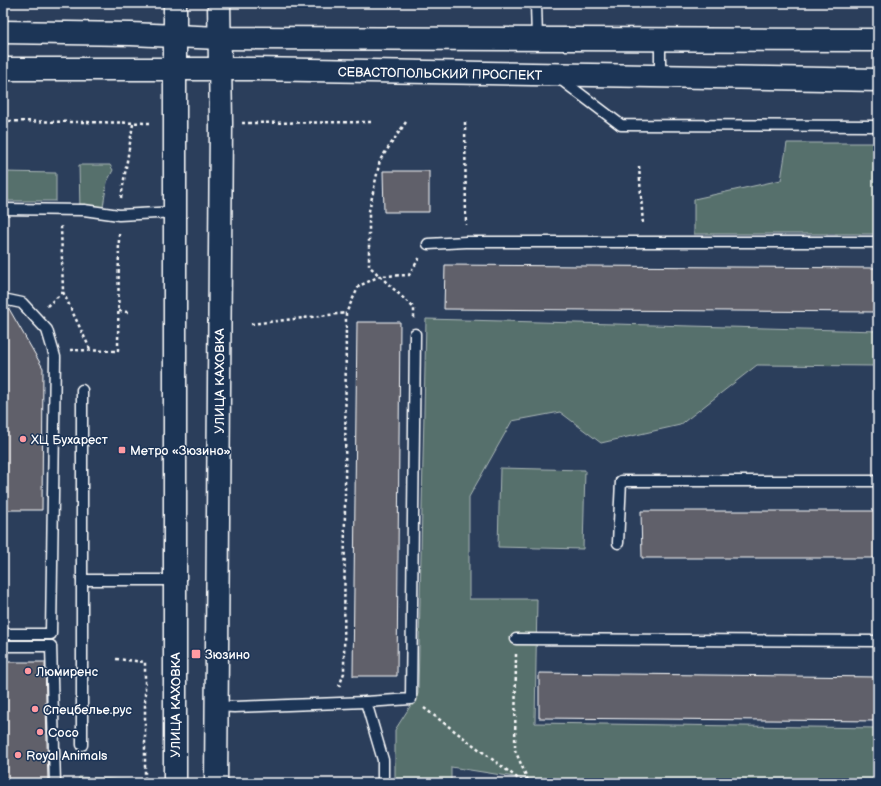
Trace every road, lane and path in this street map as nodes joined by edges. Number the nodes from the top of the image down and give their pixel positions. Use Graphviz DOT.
graph roads {
  1 [pos="176,3"];
  2 [pos="219,3"];
  3 [pos="536,3"];
  4 [pos="3,32"];
  5 [pos="175,37"];
  6 [pos="219,38"];
  7 [pos="537,39"];
  8 [pos="660,39"];
  9 [pos="878,40"];
  10 [pos="176,68"];
  11 [pos="3,69"];
  12 [pos="219,69"];
  13 [pos="556,75"];
  14 [pos="660,77"];
  15 [pos="878,80"];
  16 [pos="3,121"];
  17 [pos="374,122"];
  18 [pos="406,122"];
  19 [pos="465,122"];
  20 [pos="263,123"];
  21 [pos="878,126"];
  22 [pos="640,166"];
  23 [pos="3,209"];
  24 [pos="176,212"];
  25 [pos="118,216"];
  26 [pos="61,224"];
  27 [pos="643,227"];
  28 [pos="466,231"];
  29 [pos="878,242"];
  30 [pos="428,244"];
  31 [pos="380,276"];
  32 [pos="63,292"];
  33 [pos="3,299"];
  34 [pos="43,309"];
  35 [pos="119,311"];
  36 [pos="128,312"];
  37 [pos="346,313"];
  38 [pos="252,324"];
  39 [pos="415,334"];
  40 [pos="65,350"];
  41 [pos="91,351"];
  42 [pos="82,390"];
  43 [pos="878,481"];
  44 [pos="618,543"];
  45 [pos="82,580"];
  46 [pos="175,580"];
  47 [pos="3,634"];
  48 [pos="516,639"];
  49 [pos="878,641"];
  50 [pos="3,646"];
  51 [pos="116,659"];
  52 [pos="366,702"];
  53 [pos="333,704"];
  54 [pos="216,706"];
  55 [pos="426,709"];
  56 [pos="82,745"];
  57 [pos="55,783"];
  58 [pos="145,783"];
  59 [pos="175,783"];
  60 [pos="216,783"];
  61 [pos="383,783"];
  62 [pos="524,783"];
  63 [pos="528,783"];
  1 -- 5 [label="main road, УЛИЦА КАХОВКА"];
  2 -- 6 [label="main road, УЛИЦА КАХОВКА"];
  3 -- 7 [label="lane"];
  4 -- 5 [label="main road"];
  5 -- 6 [label="main road"];
  5 -- 10 [label="main road, УЛИЦА КАХОВКА"];
  6 -- 7 [label="main road"];
  6 -- 12 [label="main road, УЛИЦА КАХОВКА"];
  7 -- 8 [label="main road"];
  8 -- 9 [label="main road"];
  8 -- 14 [label="lane"];
  10 -- 11 [label="main road, СЕВАСТОПОЛЬСКИЙ ПРОСПЕКТ"];
  10 -- 12 [label="main road, СЕВАСТОПОЛЬСКИЙ ПРОСПЕКТ"];
  10 -- 24 [label="main road, УЛИЦА КАХОВКА"];
  12 -- 13 [label="main road, СЕВАСТОПОЛЬСКИЙ ПРОСПЕКТ"];
  12 -- 54 [label="main road, УЛИЦА КАХОВКА"];
  13 -- 14 [label="main road, СЕВАСТОПОЛЬСКИЙ ПРОСПЕКТ"];
  13 -- 21 [label="lane"];
  14 -- 15 [label="main road, СЕВАСТОПОЛЬСКИЙ ПРОСПЕКТ"];
  16 -- 25 [label="path"];
  17 -- 20 [label="path"];
  18 -- 31 [label="path"];
  19 -- 28 [label="path"];
  22 -- 27 [label="path"];
  23 -- 25 [label="lane"];
  24 -- 25 [label="lane"];
  24 -- 46 [label="main road, УЛИЦА КАХОВКА"];
  25 -- 35 [label="path"];
  26 -- 32 [label="path"];
  29 -- 30 [label="lane"];
  30 -- 31 [label="path"];
  31 -- 37 [label="path"];
  31 -- 39 [label="path"];
  32 -- 34 [label="path"];
  32 -- 41 [label="path"];
  33 -- 47 [label="lane"];
  35 -- 36 [label="path"];
  35 -- 41 [label="path"];
  37 -- 38 [label="path"];
  37 -- 53 [label="path"];
  39 -- 52 [label="lane"];
  40 -- 41 [label="path"];
  42 -- 45 [label="lane"];
  43 -- 44 [label="lane"];
  45 -- 46 [label="lane"];
  45 -- 56 [label="lane"];
  46 -- 59 [label="main road, УЛИЦА КАХОВКА"];
  48 -- 49 [label="lane"];
  48 -- 63 [label="path"];
  50 -- 57 [label="lane"];
  51 -- 58 [label="path"];
  52 -- 53 [label="lane"];
  52 -- 61 [label="lane"];
  53 -- 54 [label="lane"];
  54 -- 60 [label="main road, УЛИЦА КАХОВКА"];
  55 -- 62 [label="path"];
}
